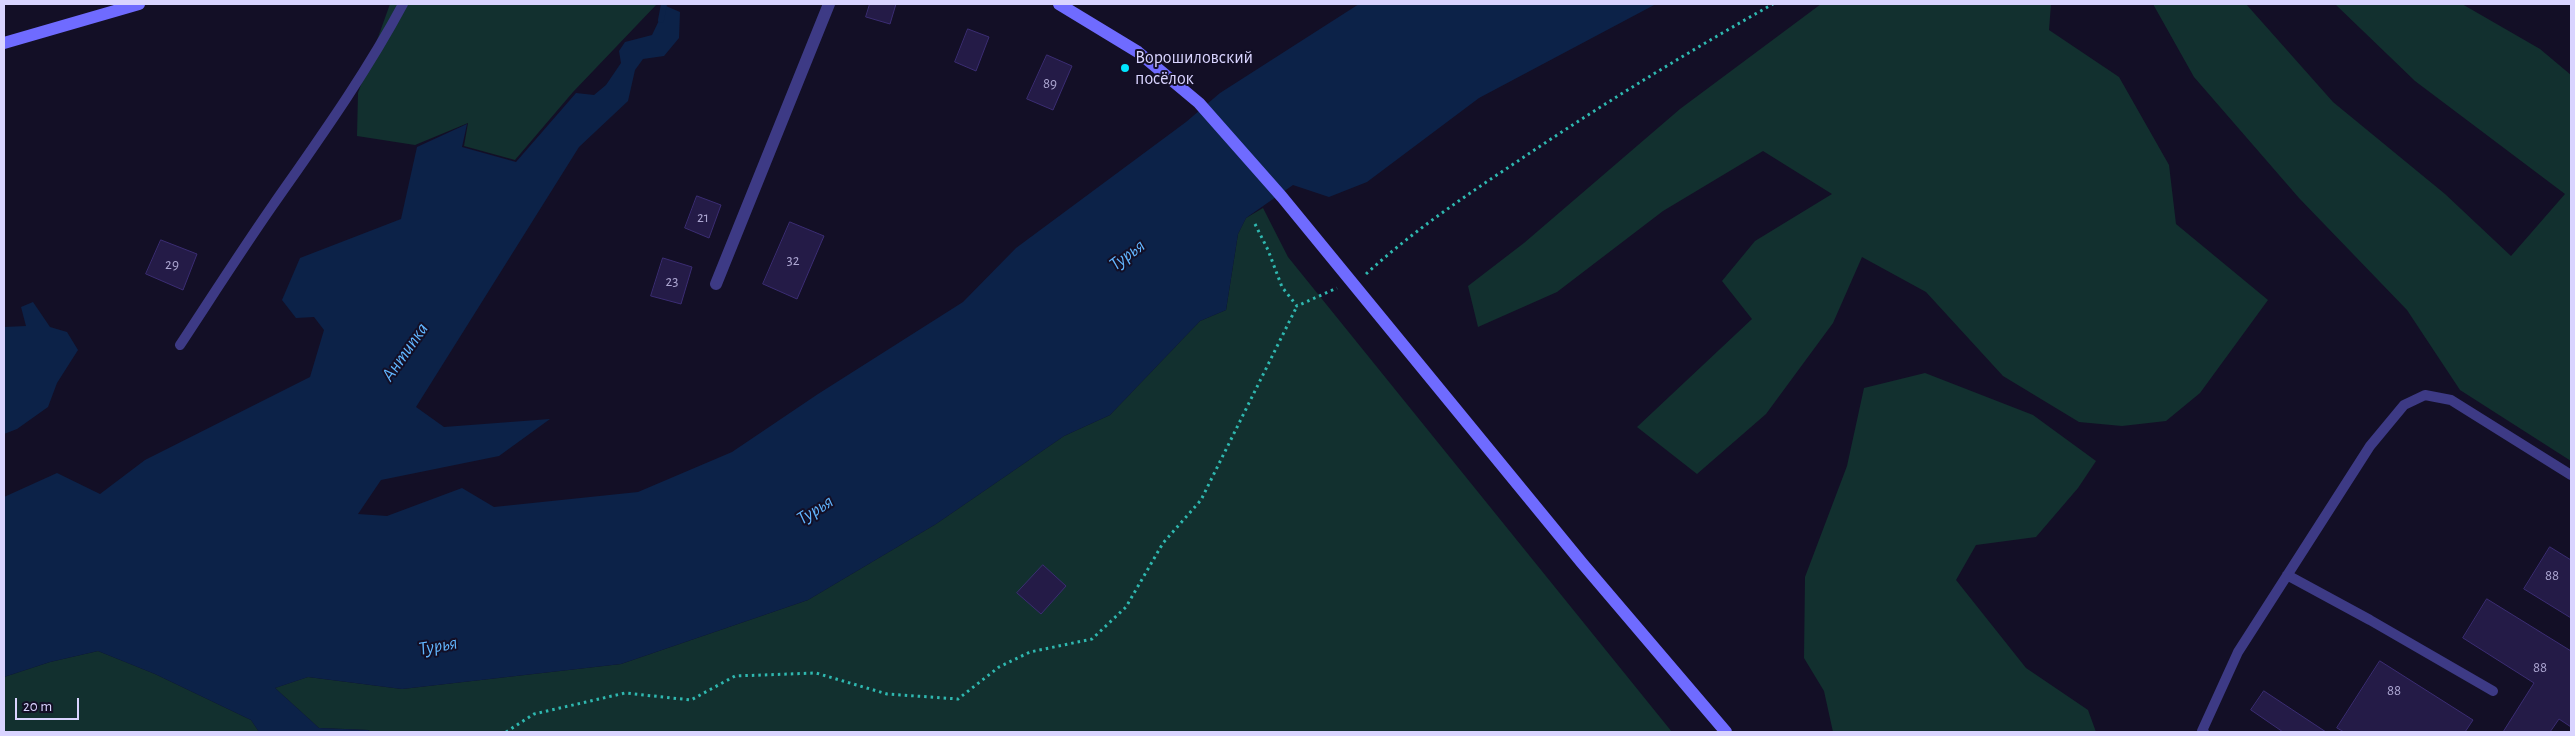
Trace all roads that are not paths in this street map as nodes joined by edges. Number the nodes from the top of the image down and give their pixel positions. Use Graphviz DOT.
graph roads {
  1 [pos="139,4"];
  2 [pos="403,4"];
  3 [pos="829,4"];
  4 [pos="1059,4"];
  5 [pos="4,43"];
  6 [pos="716,284"];
  7 [pos="180,345"];
  8 [pos="2571,475"];
  9 [pos="2288,576"];
  10 [pos="2493,691"];
  11 [pos="1726,732"];
  12 [pos="2204,732"];
  1 -- 5 [label="main road"];
  2 -- 7 [label="lane"];
  3 -- 6 [label="street"];
  4 -- 11 [label="main road"];
  8 -- 9 [label="lane"];
  9 -- 10 [label="lane"];
  9 -- 12 [label="lane"];
}
